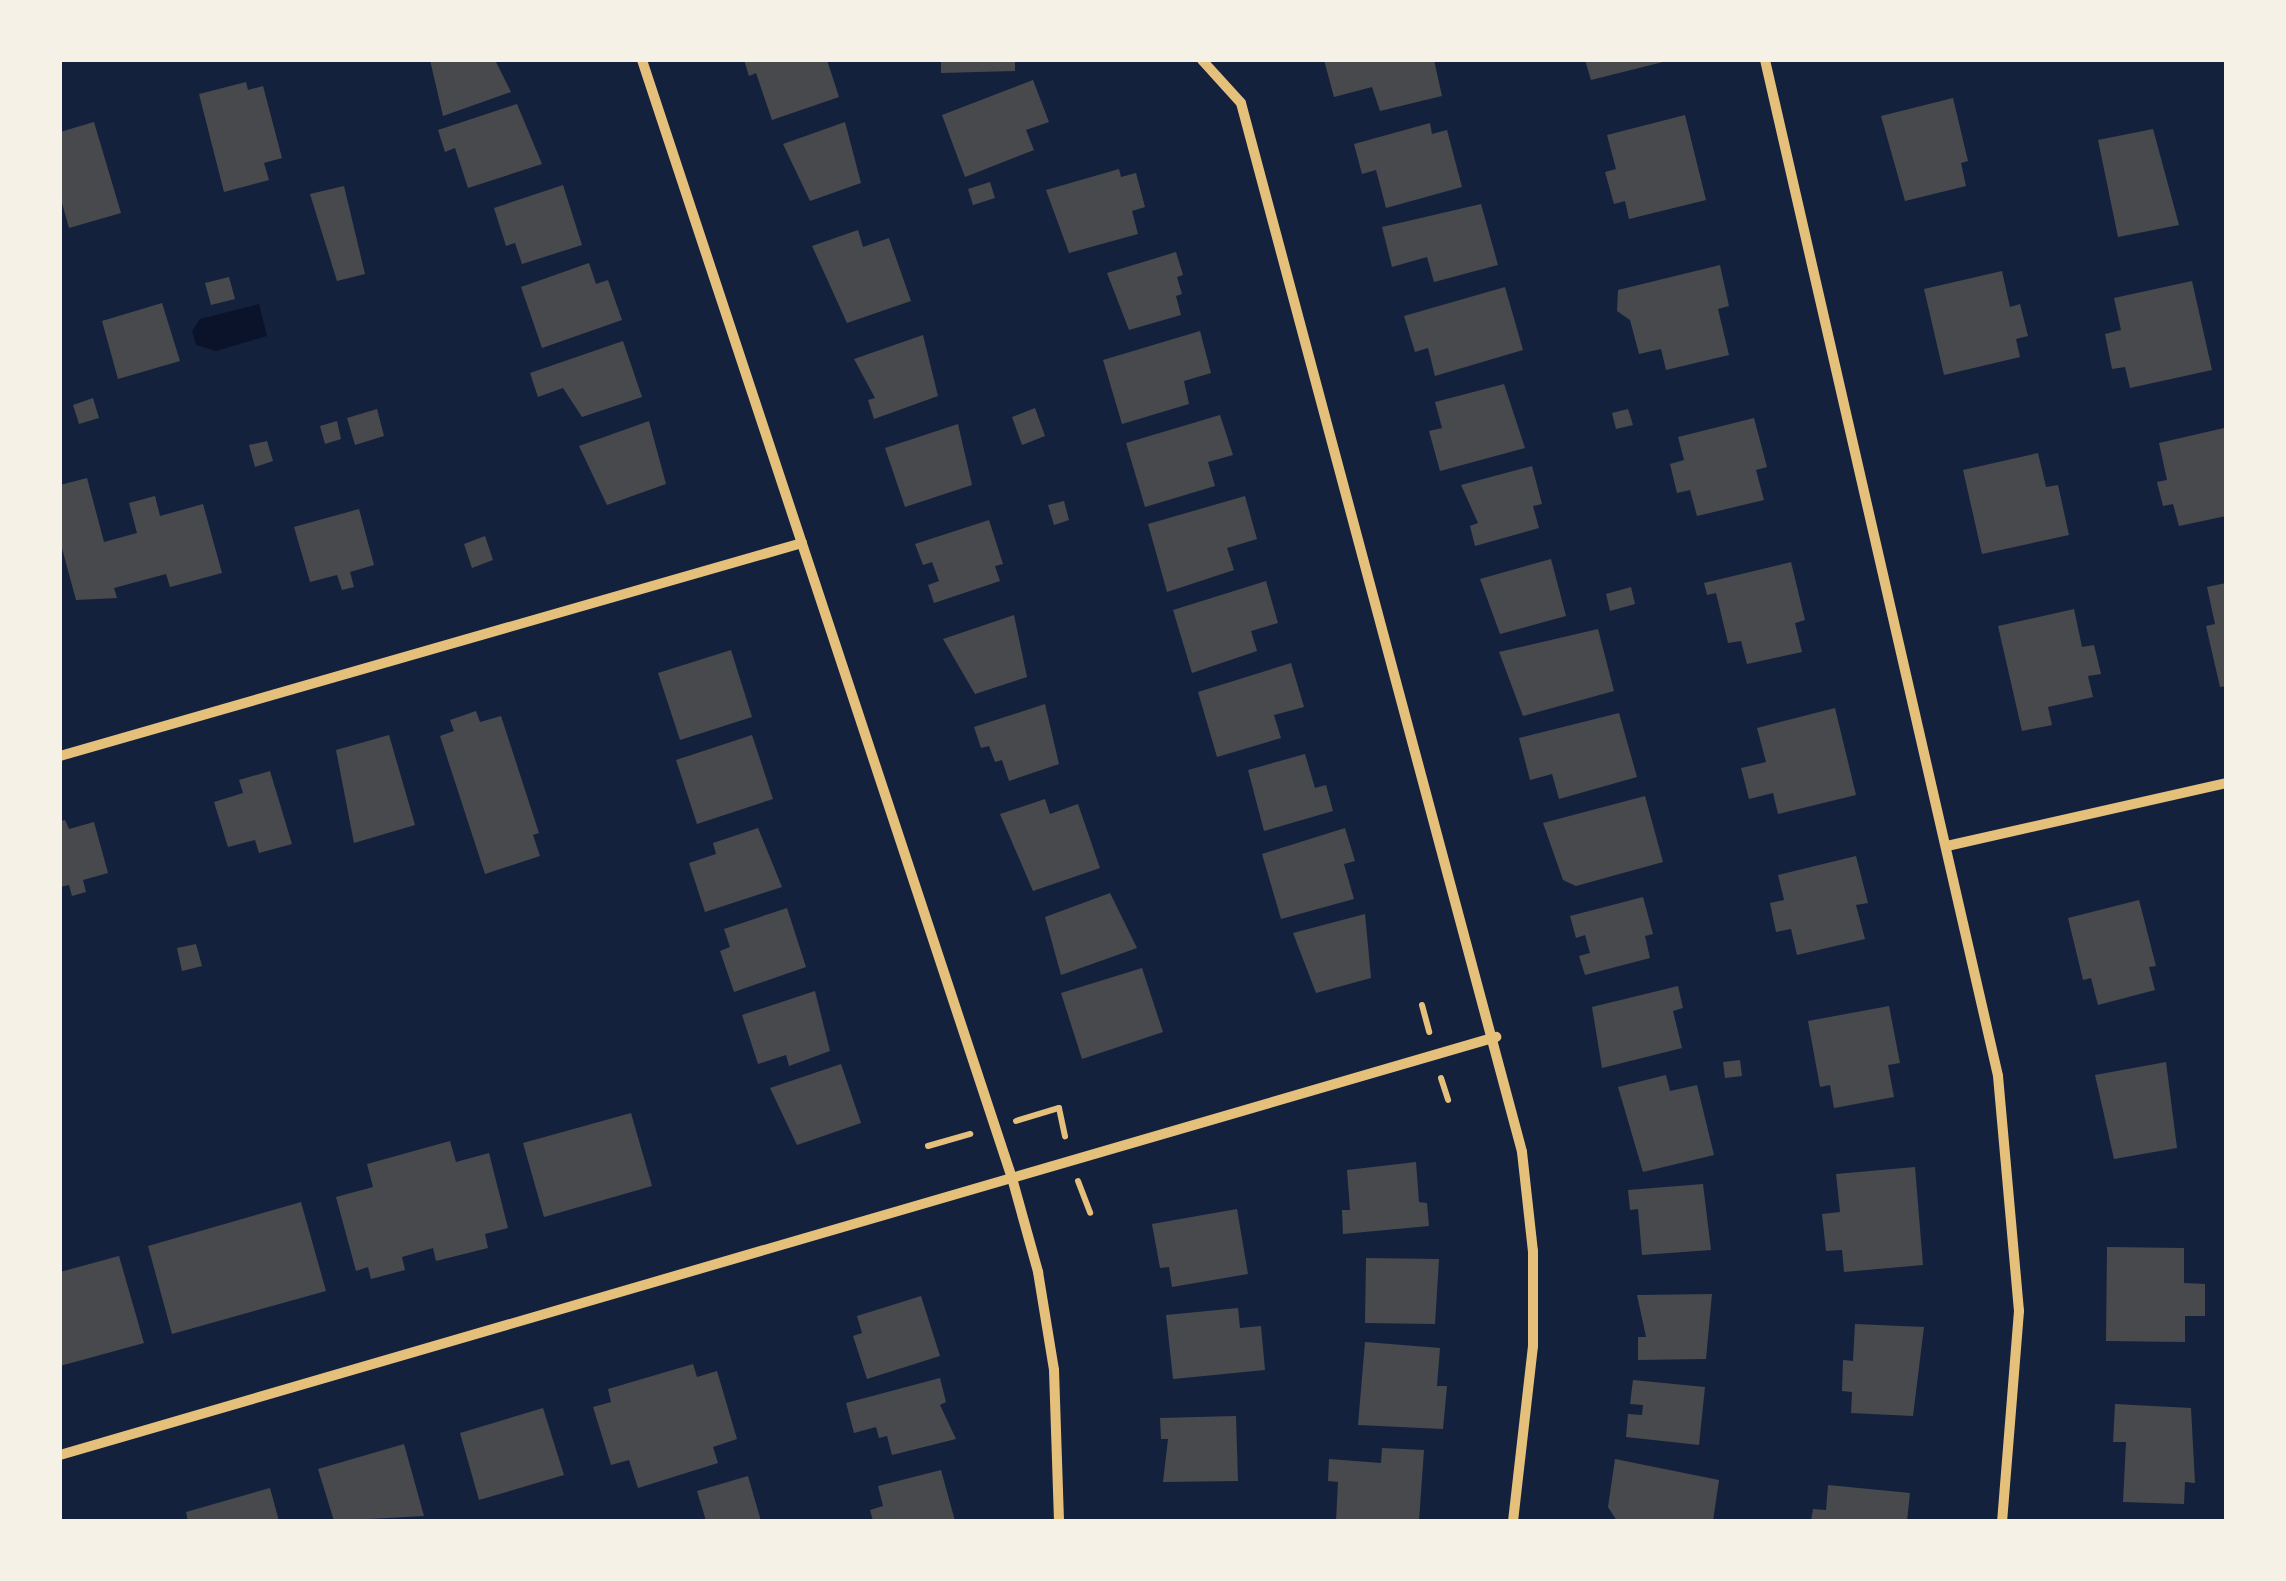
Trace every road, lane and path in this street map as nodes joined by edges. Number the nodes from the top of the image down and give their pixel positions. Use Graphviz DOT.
graph roads {
  1 [pos="642,60"];
  2 [pos="1202,60"];
  3 [pos="1765,60"];
  4 [pos="802,543"];
  5 [pos="60,756"];
  6 [pos="2226,782"];
  7 [pos="1947,846"];
  8 [pos="1496,1037"];
  9 [pos="1012,1178"];
  10 [pos="60,1455"];
  11 [pos="1059,1521"];
  12 [pos="1513,1521"];
  13 [pos="2002,1521"];
  1 -- 4 [label="street"];
  2 -- 8 [label="street"];
  3 -- 7 [label="street"];
  4 -- 5 [label="street"];
  4 -- 9 [label="street"];
  6 -- 7 [label="street"];
  7 -- 13 [label="street"];
  8 -- 9 [label="street"];
  8 -- 12 [label="street"];
  9 -- 10 [label="street"];
  9 -- 11 [label="street"];
}
